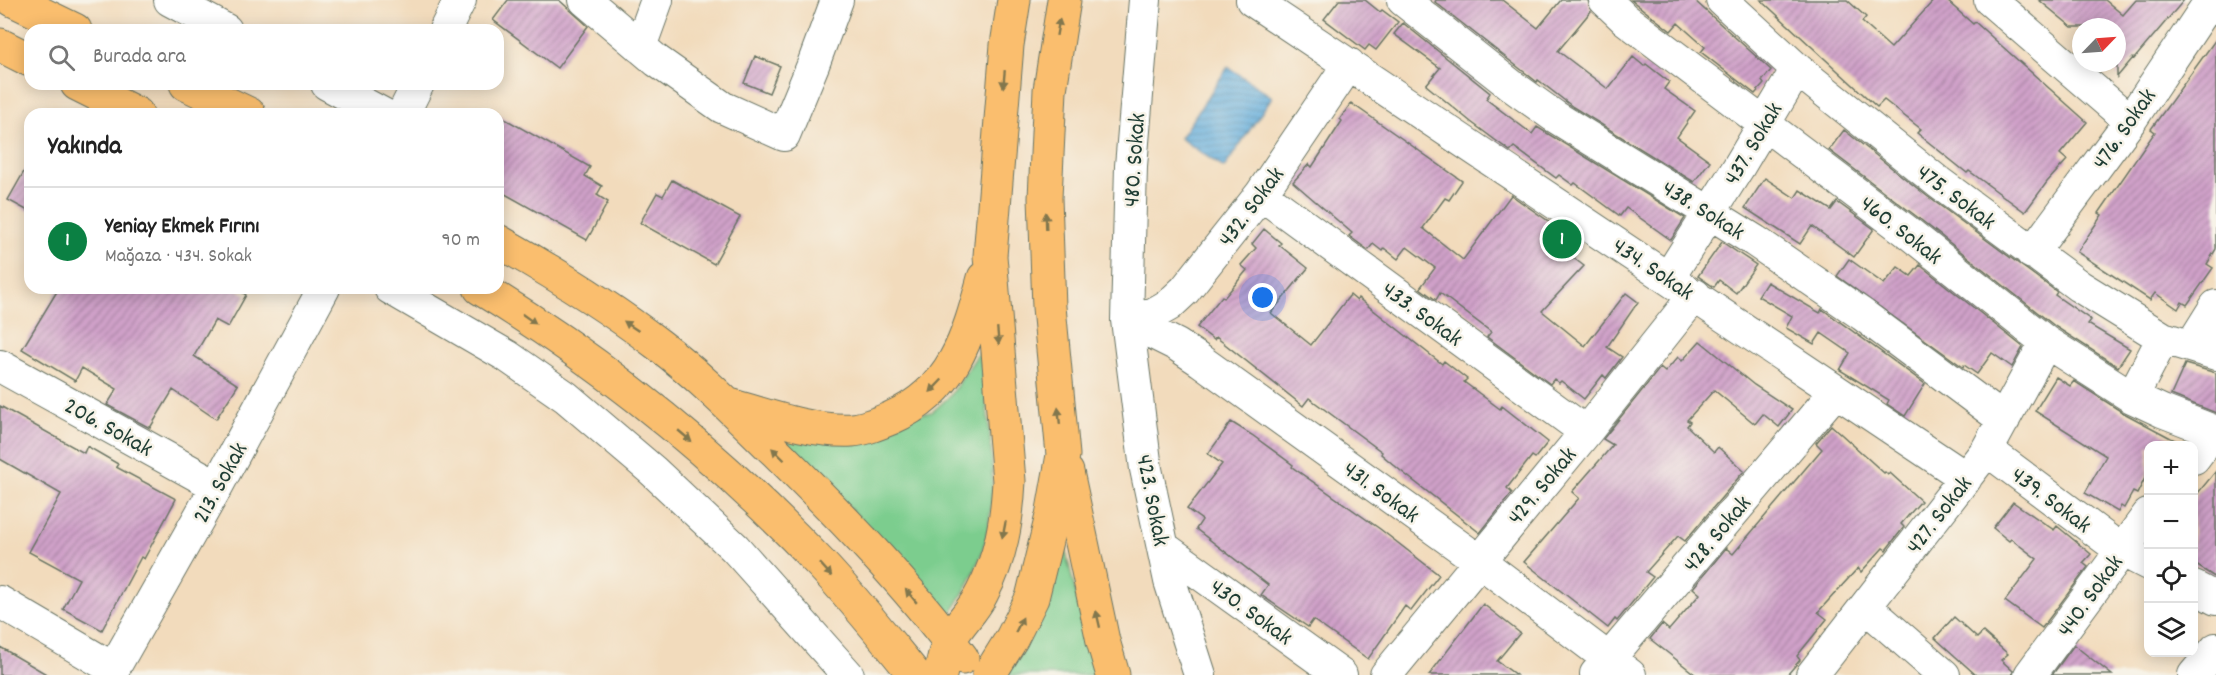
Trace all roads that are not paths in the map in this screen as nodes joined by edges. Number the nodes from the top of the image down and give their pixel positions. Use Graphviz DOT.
graph roads {
  1 [pos="13,0"];
  2 [pos="170,0"];
  3 [pos="460,0"];
  4 [pos="585,0"];
  5 [pos="657,0"];
  6 [pos="837,0"];
  7 [pos="1014,0"];
  8 [pos="1064,0"];
  9 [pos="1145,0"];
  10 [pos="1252,0"];
  11 [pos="1403,0"];
  12 [pos="1605,0"];
  13 [pos="1722,0"];
  14 [pos="2211,0"];
  15 [pos="1993,1"];
  16 [pos="63,24"];
  17 [pos="215,24"];
  18 [pos="448,24"];
  19 [pos="0,45"];
  20 [pos="640,47"];
  21 [pos="24,57"];
  22 [pos="1349,64"];
  23 [pos="1797,69"];
  24 [pos="89,90"];
  25 [pos="199,90"];
  26 [pos="338,90"];
  27 [pos="415,90"];
  28 [pos="125,108"];
  29 [pos="236,108"];
  30 [pos="372,108"];
  31 [pos="406,108"];
  32 [pos="2130,121"];
  33 [pos="1764,124"];
  34 [pos="1261,194"];
  35 [pos="1708,212"];
  36 [pos="504,245"];
  37 [pos="2032,253"];
  38 [pos="990,256"];
  39 [pos="1669,277"];
  40 [pos="321,294"];
  41 [pos="400,294"];
  42 [pos="490,294"];
  43 [pos="1695,295"];
  44 [pos="2216,306"];
  45 [pos="1127,320"];
  46 [pos="2046,342"];
  47 [pos="2190,346"];
  48 [pos="0,366"];
  49 [pos="1836,391"];
  50 [pos="2132,397"];
  51 [pos="728,405"];
  52 [pos="2004,420"];
  53 [pos="1586,432"];
  54 [pos="2215,432"];
  55 [pos="1987,450"];
  56 [pos="2198,452"];
  57 [pos="1063,455"];
  58 [pos="1966,477"];
  59 [pos="218,486"];
  60 [pos="2144,520"];
  61 [pos="1163,547"];
  62 [pos="2121,550"];
  63 [pos="1478,560"];
  64 [pos="2144,562"];
  65 [pos="2198,590"];
  66 [pos="2216,599"];
  67 [pos="0,602"];
  68 [pos="1866,607"];
  69 [pos="949,641"];
  70 [pos="2216,649"];
  71 [pos="1611,670"];
  72 [pos="112,672"];
  73 [pos="848,675"];
  74 [pos="915,675"];
  75 [pos="940,675"];
  76 [pos="975,675"];
  77 [pos="989,675"];
  78 [pos="1113,675"];
  79 [pos="1200,675"];
  80 [pos="1341,675"];
  81 [pos="1386,675"];
  82 [pos="1812,675"];
  83 [pos="1944,675"];
  84 [pos="2030,675"];
  85 [pos="2194,675"];
  1 -- 16 [label="highway"];
  2 -- 17 [label="street"];
  3 -- 18 [label="street"];
  4 -- 20 [label="street"];
  5 -- 20 [label="street"];
  6 -- 20 [label="street"];
  7 -- 38 [label="highway, one-way"];
  57 -- 8 [label="highway, one-way"];
  9 -- 45 [label="street, 480. Sokak"];
  10 -- 22 [label="street, 434. Sokak"];
  11 -- 35 [label="street, 438. Sokak"];
  12 -- 33 [label="street, 460. Sokak"];
  13 -- 23 [label="street, 475. Sokak"];
  14 -- 32 [label="street, 476. Sokak"];
  15 -- 32 [label="street"];
  19 -- 21 [label="highway"];
  22 -- 34 [label="street, 432. Sokak"];
  22 -- 39 [label="street, 434. Sokak"];
  23 -- 33 [label="street, 437. Sokak"];
  23 -- 37 [label="street, 475. Sokak"];
  24 -- 28 [label="highway"];
  25 -- 29 [label="highway"];
  26 -- 30 [label="street"];
  27 -- 31 [label="street"];
  32 -- 37 [label="street, 476. Sokak"];
  33 -- 35 [label="street, 437. Sokak"];
  33 -- 46 [label="street, 460. Sokak"];
  34 -- 45 [label="street, 432. Sokak"];
  34 -- 53 [label="street, 433. Sokak"];
  35 -- 39 [label="street, 437. Sokak"];
  35 -- 52 [label="street, 438. Sokak"];
  51 -- 36 [label="highway, one-way"];
  37 -- 47 [label="street, 475. Sokak"];
  38 -- 51 [label="highway, one-way"];
  38 -- 69 [label="highway, one-way"];
  39 -- 43 [label="street, 434. Sokak"];
  40 -- 59 [label="street, 213. Sokak"];
  41 -- 73 [label="street"];
  42 -- 74 [label="highway, one-way"];
  43 -- 49 [label="street, 434. Sokak"];
  43 -- 53 [label="street, 429. Sokak"];
  44 -- 47 [label="street"];
  45 -- 61 [label="street, 423. Sokak"];
  45 -- 63 [label="street, 431. Sokak"];
  46 -- 50 [label="street, 460. Sokak"];
  46 -- 52 [label="street, 427. Sokak"];
  47 -- 50 [label="street"];
  48 -- 59 [label="street, 206. Sokak"];
  49 -- 58 [label="street, 434. Sokak"];
  49 -- 71 [label="street, 428. Sokak"];
  50 -- 54 [label="street, 460. Sokak"];
  69 -- 51 [label="highway, one-way"];
  52 -- 55 [label="street, 427. Sokak"];
  53 -- 63 [label="street, 429. Sokak"];
  54 -- 56 [label="street"];
  55 -- 58 [label="street, 427. Sokak"];
  55 -- 62 [label="street, 439. Sokak"];
  77 -- 57 [label="highway, one-way"];
  78 -- 57 [label="highway, one-way"];
  58 -- 68 [label="street, 427. Sokak"];
  59 -- 72 [label="street, 213. Sokak"];
  60 -- 62 [label="street, 440. Sokak"];
  61 -- 79 [label="street, 423. Sokak"];
  61 -- 80 [label="street, 430. Sokak"];
  62 -- 64 [label="street, 439. Sokak"];
  62 -- 84 [label="street, 440. Sokak"];
  63 -- 71 [label="street, 431. Sokak"];
  63 -- 81 [label="street, 429. Sokak"];
  65 -- 66 [label="street"];
  67 -- 72 [label="street"];
  68 -- 82 [label="street, 427. Sokak"];
  68 -- 83 [label="street"];
  69 -- 75 [label="highway"];
  69 -- 76 [label="highway"];
  70 -- 85 [label="street"];
}
